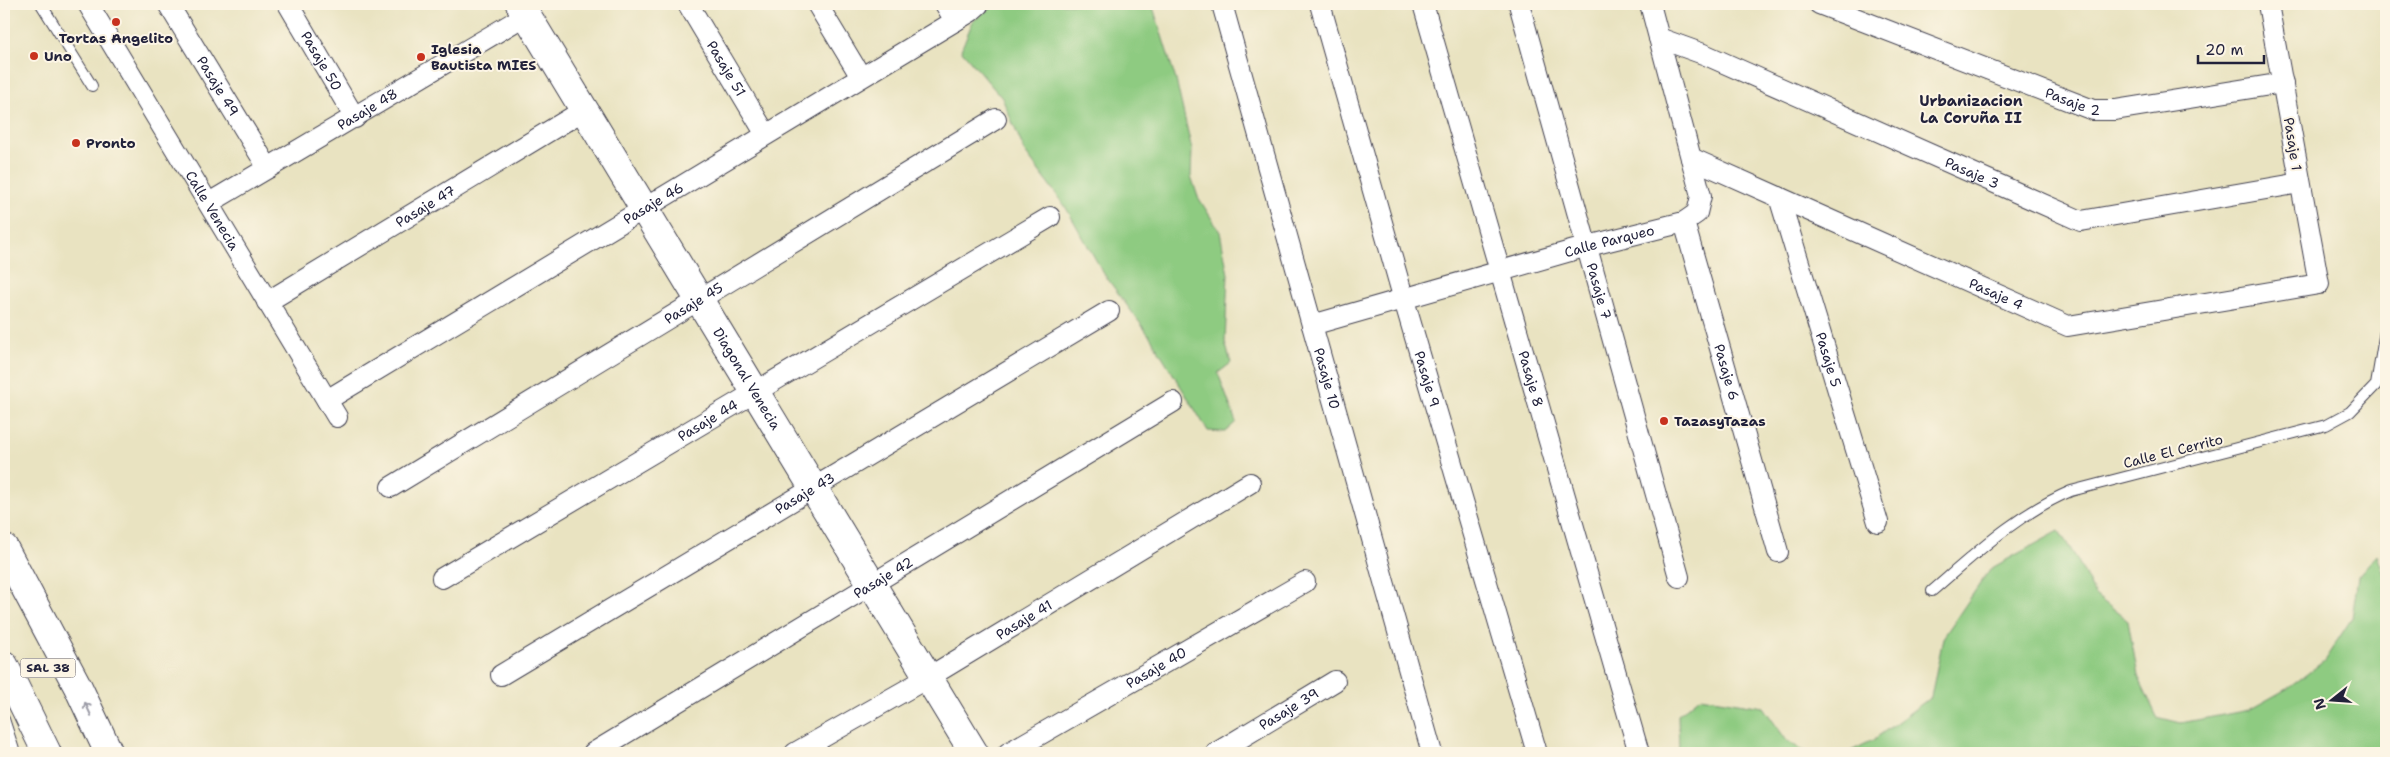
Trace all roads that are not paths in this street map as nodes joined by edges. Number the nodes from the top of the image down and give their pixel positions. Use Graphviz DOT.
graph roads {
  1 [pos="41,4"];
  2 [pos="88,4"];
  3 [pos="168,4"];
  4 [pos="288,4"];
  5 [pos="688,4"];
  6 [pos="817,4"];
  7 [pos="979,4"];
  8 [pos="1222,4"];
  9 [pos="1320,4"];
  10 [pos="1422,4"];
  11 [pos="1519,4"];
  12 [pos="1650,4"];
  13 [pos="1819,4"];
  14 [pos="2268,4"];
  15 [pos="523,10"];
  16 [pos="950,12"];
  17 [pos="1659,38"];
  18 [pos="861,77"];
  19 [pos="2282,83"];
  20 [pos="92,86"];
  21 [pos="584,110"];
  22 [pos="355,118"];
  23 [pos="996,119"];
  24 [pos="765,134"];
  25 [pos="1691,158"];
  26 [pos="268,168"];
  27 [pos="2300,183"];
  28 [pos="1779,197"];
  29 [pos="209,204"];
  30 [pos="644,208"];
  31 [pos="1050,217"];
  32 [pos="1684,222"];
  33 [pos="1588,246"];
  34 [pos="1499,273"];
  35 [pos="2319,284"];
  36 [pos="699,300"];
  37 [pos="1404,300"];
  38 [pos="267,302"];
  39 [pos="1109,312"];
  40 [pos="1312,325"];
  41 [pos="2386,325"];
  42 [pos="756,392"];
  43 [pos="1173,402"];
  44 [pos="332,408"];
  45 [pos="1250,483"];
  46 [pos="392,487"];
  47 [pos="814,488"];
  48 [pos="1878,522"];
  49 [pos="4,548"];
  50 [pos="1778,552"];
  51 [pos="1679,577"];
  52 [pos="442,578"];
  53 [pos="1305,582"];
  54 [pos="872,584"];
  55 [pos="4,585"];
  56 [pos="1932,591"];
  57 [pos="4,665"];
  58 [pos="501,675"];
  59 [pos="929,677"];
  60 [pos="4,680"];
  61 [pos="1335,681"];
  62 [pos="4,719"];
  63 [pos="44,747"];
  64 [pos="15,753"];
  65 [pos="89,753"];
  66 [pos="109,753"];
  67 [pos="593,753"];
  68 [pos="795,753"];
  69 [pos="974,753"];
  70 [pos="1008,753"];
  71 [pos="1216,753"];
  72 [pos="1432,753"];
  73 [pos="1537,753"];
  74 [pos="1639,753"];
  1 -- 20 [label="lane"];
  2 -- 29 [label="street, Calle Venecia"];
  3 -- 26 [label="street, Pasaje 49"];
  4 -- 22 [label="street, Pasaje 50"];
  5 -- 24 [label="street, Pasaje 51"];
  6 -- 18 [label="street"];
  7 -- 16 [label="street, Pasaje 46"];
  8 -- 40 [label="street, Pasaje 10"];
  9 -- 37 [label="street, Pasaje 9"];
  10 -- 34 [label="street, Pasaje 8"];
  11 -- 33 [label="street, Pasaje 7"];
  12 -- 17 [label="street"];
  13 -- 19 [label="street, Pasaje 2"];
  14 -- 19 [label="street, Pasaje 1"];
  15 -- 21 [label="main road, Diagonal Venecia"];
  15 -- 22 [label="street, Pasaje 48"];
  16 -- 18 [label="street, Pasaje 46"];
  17 -- 25 [label="street"];
  17 -- 27 [label="street, Pasaje 3"];
  18 -- 24 [label="street, Pasaje 46"];
  19 -- 27 [label="street, Pasaje 1"];
  21 -- 30 [label="main road, Diagonal Venecia"];
  21 -- 38 [label="street, Pasaje 47"];
  22 -- 26 [label="street, Pasaje 48"];
  23 -- 36 [label="street, Pasaje 45"];
  24 -- 30 [label="street, Pasaje 46"];
  25 -- 28 [label="street, Pasaje 4"];
  25 -- 32 [label="street"];
  26 -- 29 [label="street, Pasaje 48"];
  27 -- 35 [label="street, Pasaje 1"];
  28 -- 35 [label="street, Pasaje 4"];
  28 -- 48 [label="street, Pasaje 5"];
  29 -- 38 [label="street, Calle Venecia"];
  30 -- 36 [label="main road, Diagonal Venecia"];
  30 -- 44 [label="street, Pasaje 46"];
  31 -- 42 [label="street, Pasaje 44"];
  32 -- 33 [label="street, Calle Parqueo"];
  32 -- 50 [label="street, Pasaje 6"];
  33 -- 34 [label="street, Calle Parqueo"];
  33 -- 51 [label="street, Pasaje 7"];
  34 -- 37 [label="street, Calle Parqueo"];
  34 -- 74 [label="street, Pasaje 8"];
  36 -- 42 [label="main road, Diagonal Venecia"];
  36 -- 46 [label="street, Pasaje 45"];
  37 -- 40 [label="street, Calle Parqueo"];
  37 -- 73 [label="street, Pasaje 9"];
  38 -- 44 [label="street, Calle Venecia"];
  39 -- 47 [label="street, Pasaje 43"];
  40 -- 72 [label="street, Pasaje 10"];
  41 -- 56 [label="lane, Calle El Cerrito"];
  42 -- 47 [label="main road, Diagonal Venecia"];
  42 -- 52 [label="street, Pasaje 44"];
  43 -- 54 [label="street, Pasaje 42"];
  45 -- 59 [label="street, Pasaje 41"];
  47 -- 54 [label="main road, Diagonal Venecia"];
  47 -- 58 [label="street, Pasaje 43"];
  66 -- 49 [label="main road, one-way"];
  53 -- 70 [label="street, Pasaje 40"];
  54 -- 59 [label="main road, Diagonal Venecia"];
  54 -- 67 [label="street, Pasaje 42"];
  55 -- 65 [label="main road, SAL 38"];
  57 -- 63 [label="main road, SAL 38"];
  59 -- 68 [label="street, Pasaje 41"];
  59 -- 69 [label="main road, Diagonal Venecia"];
  60 -- 63 [label="main road"];
  61 -- 71 [label="street, Pasaje 39"];
  62 -- 64 [label="lane"];
}
